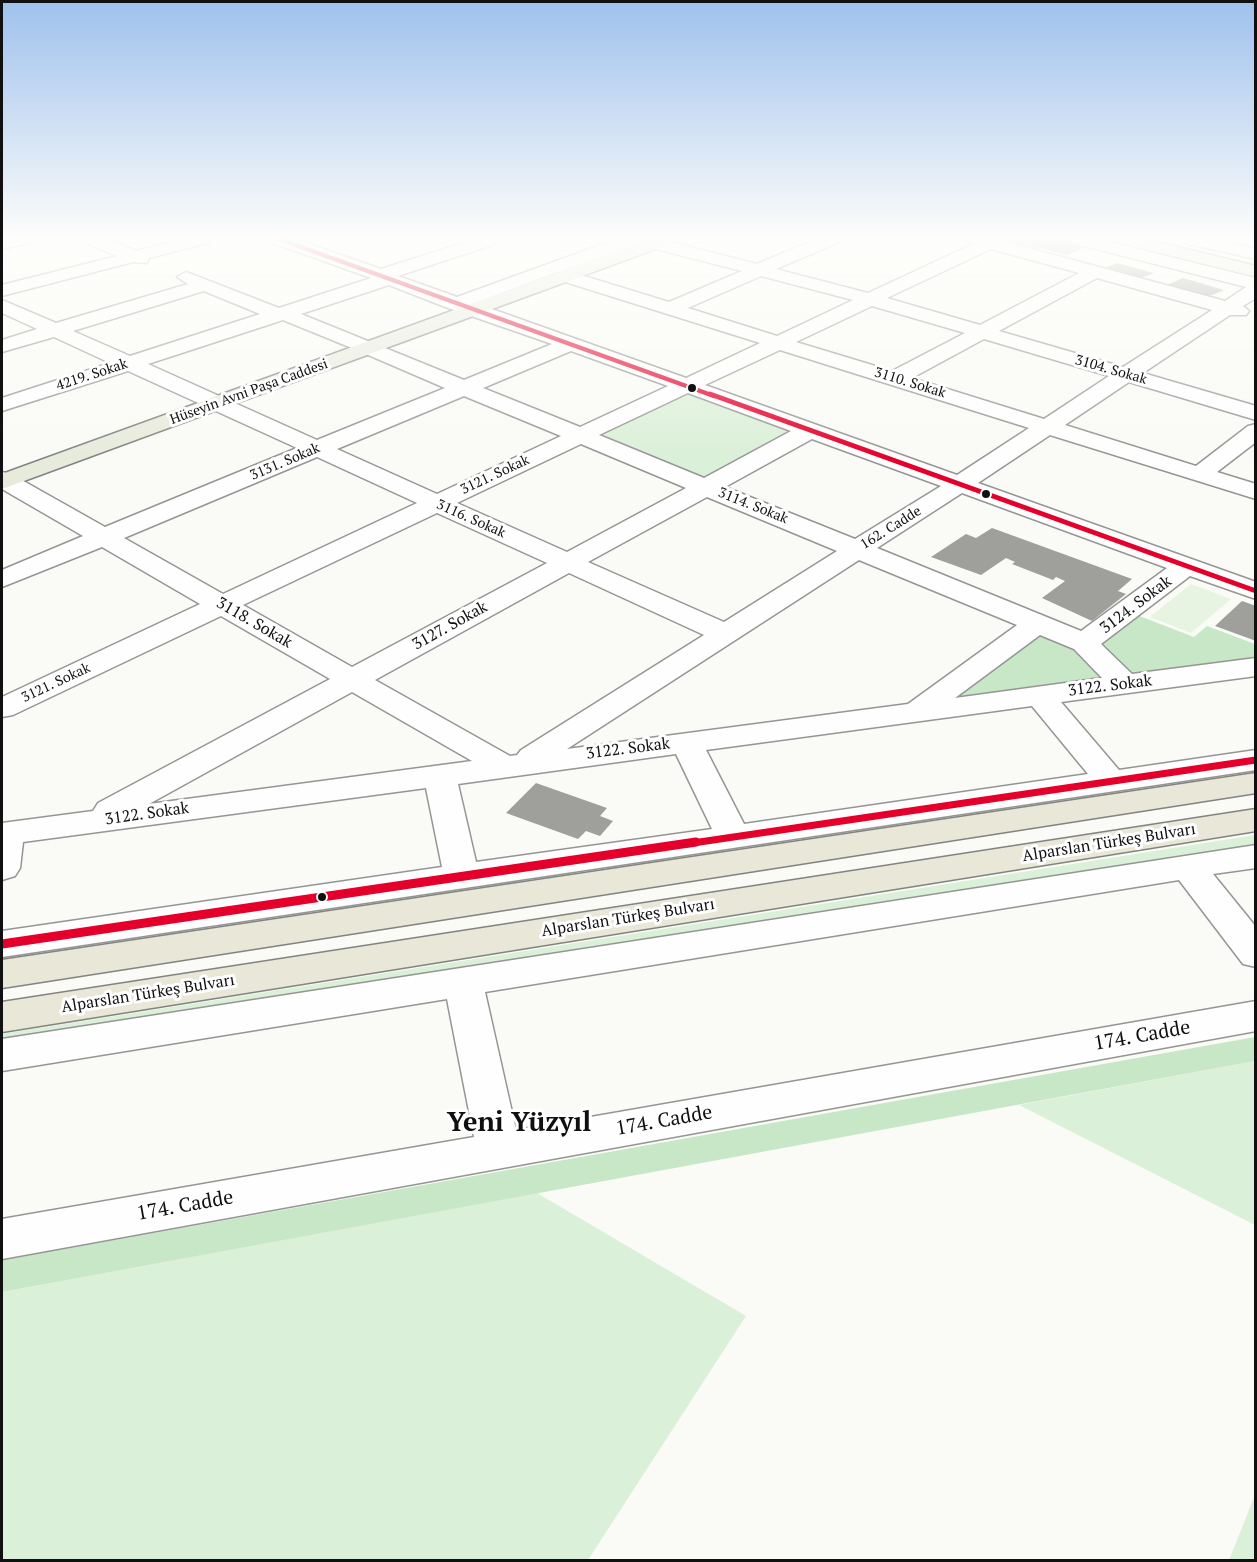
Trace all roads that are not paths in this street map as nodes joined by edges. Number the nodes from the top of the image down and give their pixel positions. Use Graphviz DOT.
graph roads {
  1 [pos="15,312"];
  2 [pos="115,312"];
  3 [pos="275,312"];
  4 [pos="287,312"];
  5 [pos="448,312"];
  6 [pos="486,312"];
  7 [pos="679,312"];
  8 [pos="842,312"];
  9 [pos="913,312"];
  10 [pos="1016,312"];
  11 [pos="1221,312"];
  12 [pos="281,314"];
  13 [pos="54,330"];
  14 [pos="982,332"];
  15 [pos="778,342"];
  16 [pos="568,345"];
  17 [pos="2,346"];
  18 [pos="368,348"];
  19 [pos="128,363"];
  20 [pos="1126,375"];
  21 [pos="896,378"];
  22 [pos="683,386"];
  23 [pos="464,388"];
  24 [pos="216,404"];
  25 [pos="2,405"];
  26 [pos="1256,413"];
  27 [pos="1048,426"];
  28 [pos="809,431"];
  29 [pos="1256,431"];
  30 [pos="579,435"];
  31 [pos="317,449"];
  32 [pos="1200,474"];
  33 [pos="3,481"];
  34 [pos="960,484"];
  35 [pos="706,487"];
  36 [pos="1256,492"];
  37 [pos="436,503"];
  38 [pos="104,537"];
  39 [pos="858,549"];
  40 [pos="568,562"];
  41 [pos="1187,566"];
  42 [pos="2,579"];
  43 [pos="1256,591"];
  44 [pos="221,604"];
  45 [pos="1037,624"];
  46 [pos="726,633"];
  47 [pos="1084,643"];
  48 [pos="1256,667"];
  49 [pos="352,679"];
  50 [pos="1125,684"];
  51 [pos="1039,695"];
  52 [pos="2,708"];
  53 [pos="918,711"];
  54 [pos="686,741"];
  55 [pos="1256,760"];
  56 [pos="513,764"];
  57 [pos="439,774"];
  58 [pos="1111,781"];
  59 [pos="1256,783"];
  60 [pos="1256,820"];
  61 [pos="91,822"];
  62 [pos="4,833"];
  63 [pos="733,837"];
  64 [pos="1256,856"];
  65 [pos="1188,867"];
  66 [pos="2,868"];
  67 [pos="462,877"];
  68 [pos="2,944"];
  69 [pos="1256,954"];
  70 [pos="2,974"];
  71 [pos="464,982"];
  72 [pos="1256,1016"];
  73 [pos="2,1017"];
  74 [pos="2,1055"];
  75 [pos="499,1151"];
  76 [pos="2,1239"];
  1 -- 13 [label="street, 3116. Sokak"];
  2 -- 13 [label="street"];
  3 -- 12 [label="street, 3114. Sokak"];
  4 -- 12 [label="street, 4219. Sokak"];
  5 -- 18 [label="main road, Hüseyin Avni Paşa Caddesi"];
  6 -- 16 [label="street"];
  7 -- 15 [label="street, 3110. Sokak"];
  8 -- 15 [label="street, 3121. Sokak"];
  9 -- 14 [label="street, 3104. Sokak"];
  10 -- 14 [label="street"];
  11 -- 20 [label="street, 162. Cadde"];
  12 -- 18 [label="street, 3114. Sokak"];
  12 -- 19 [label="street, 4219. Sokak"];
  13 -- 17 [label="street"];
  13 -- 19 [label="street, 3116. Sokak"];
  14 -- 20 [label="street, 3104. Sokak"];
  14 -- 21 [label="street"];
  15 -- 21 [label="street, 3110. Sokak"];
  15 -- 22 [label="street, 3121. Sokak"];
  16 -- 22 [label="street"];
  16 -- 23 [label="street, 3131. Sokak"];
  18 -- 23 [label="street, 3114. Sokak"];
  18 -- 24 [label="main road, Hüseyin Avni Paşa Caddesi"];
  19 -- 24 [label="street, 3116. Sokak"];
  19 -- 25 [label="street, 4219. Sokak"];
  20 -- 26 [label="street, 3104. Sokak"];
  20 -- 27 [label="street, 162. Cadde"];
  21 -- 27 [label="street, 3110. Sokak"];
  22 -- 28 [label="street"];
  22 -- 30 [label="street, 3121. Sokak"];
  23 -- 30 [label="street, 3114. Sokak"];
  23 -- 31 [label="street, 3131. Sokak"];
  24 -- 31 [label="street, 3116. Sokak"];
  24 -- 33 [label="main road, Hüseyin Avni Paşa Caddesi"];
  27 -- 32 [label="street, 3110. Sokak"];
  27 -- 34 [label="street, 162. Cadde"];
  28 -- 34 [label="street"];
  28 -- 35 [label="street, 3127. Sokak"];
  29 -- 32 [label="street"];
  30 -- 35 [label="street, 3114. Sokak"];
  30 -- 37 [label="street, 3121. Sokak"];
  31 -- 37 [label="street, 3116. Sokak"];
  31 -- 38 [label="street, 3131. Sokak"];
  32 -- 36 [label="street, 3110. Sokak"];
  33 -- 38 [label="street, 3118. Sokak"];
  34 -- 39 [label="street, 162. Cadde"];
  34 -- 41 [label="street"];
  35 -- 39 [label="street, 3114. Sokak"];
  35 -- 40 [label="street, 3127. Sokak"];
  37 -- 40 [label="street, 3116. Sokak"];
  37 -- 44 [label="street, 3121. Sokak"];
  38 -- 42 [label="street, 3131. Sokak"];
  38 -- 44 [label="street, 3118. Sokak"];
  39 -- 45 [label="street, 3114. Sokak"];
  39 -- 46 [label="street, 162. Cadde"];
  40 -- 46 [label="street, 3116. Sokak"];
  40 -- 49 [label="street, 3127. Sokak"];
  41 -- 43 [label="street"];
  41 -- 47 [label="street, 3124. Sokak"];
  44 -- 49 [label="street, 3118. Sokak"];
  44 -- 52 [label="street, 3121. Sokak"];
  45 -- 47 [label="street, 3114. Sokak"];
  45 -- 53 [label="street"];
  46 -- 56 [label="street, 162. Cadde"];
  47 -- 50 [label="street, 3114. Sokak"];
  48 -- 50 [label="street, 3122. Sokak"];
  49 -- 56 [label="street, 3118. Sokak"];
  49 -- 61 [label="street, 3127. Sokak"];
  50 -- 51 [label="street, 3122. Sokak"];
  51 -- 53 [label="street, 3122. Sokak"];
  51 -- 58 [label="street"];
  53 -- 54 [label="street, 3122. Sokak"];
  54 -- 56 [label="street, 3122. Sokak"];
  54 -- 63 [label="street"];
  55 -- 58 [label="street"];
  56 -- 57 [label="street, 3122. Sokak"];
  57 -- 61 [label="street, 3122. Sokak"];
  57 -- 67 [label="street"];
  58 -- 63 [label="street"];
  59 -- 70 [label="highway"];
  60 -- 73 [label="highway, Alparslan Türkeş Bulvarı"];
  61 -- 62 [label="street, 3122. Sokak"];
  62 -- 66 [label="street"];
  63 -- 67 [label="street"];
  64 -- 65 [label="street"];
  65 -- 69 [label="street"];
  65 -- 71 [label="street"];
  67 -- 68 [label="street"];
  71 -- 74 [label="street"];
  71 -- 75 [label="street"];
  72 -- 75 [label="street, 174. Cadde"];
  75 -- 76 [label="street, 174. Cadde"];
}
